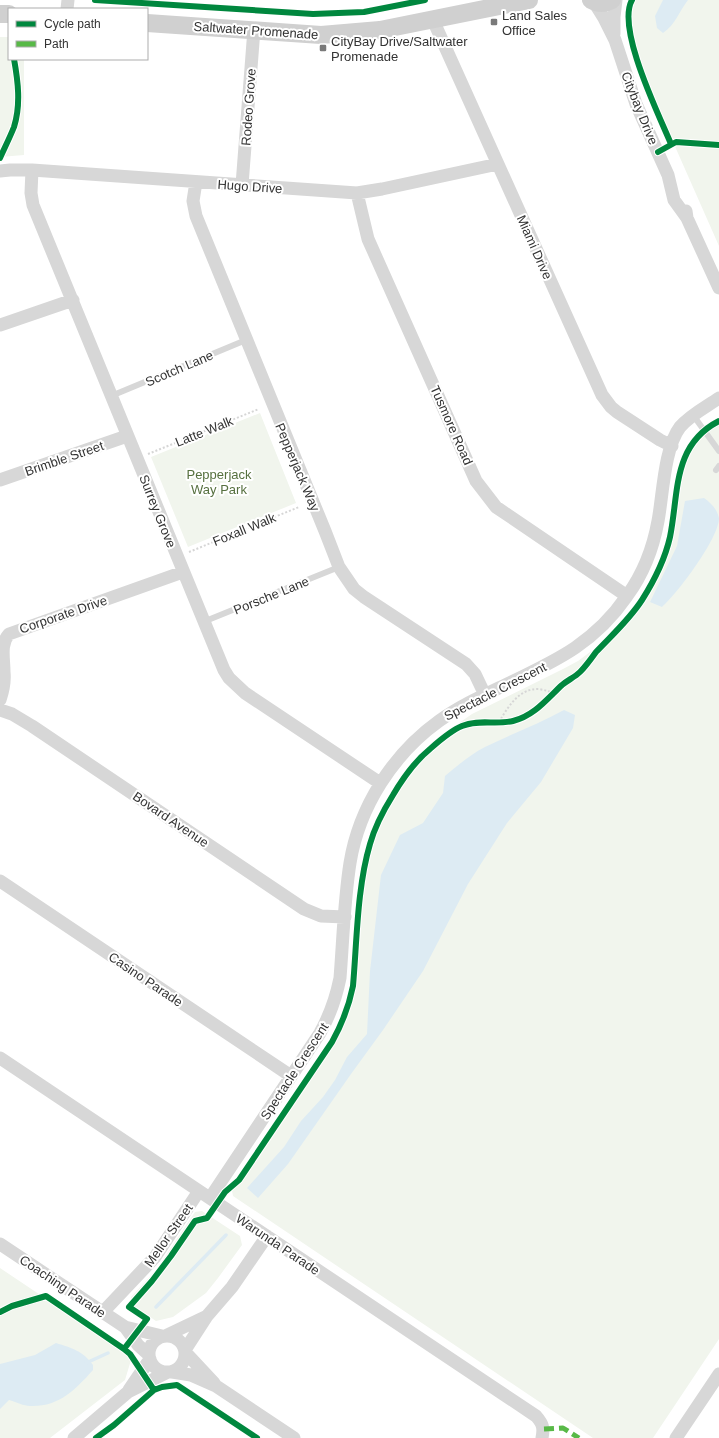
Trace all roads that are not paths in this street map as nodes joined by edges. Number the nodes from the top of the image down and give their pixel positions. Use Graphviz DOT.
graph roads {
  1 [pos="529,0"];
  2 [pos="612,0"];
  3 [pos="616,0"];
  4 [pos="593,1"];
  5 [pos="433,20"];
  6 [pos="148,23"];
  7 [pos="254,29"];
  8 [pos="615,40"];
  9 [pos="498,164"];
  10 [pos="32,170"];
  11 [pos="0,172"];
  12 [pos="196,182"];
  13 [pos="242,185"];
  14 [pos="357,193"];
  15 [pos="719,288"];
  16 [pos="73,300"];
  17 [pos="0,325"];
  18 [pos="246,340"];
  19 [pos="111,396"];
  20 [pos="719,398"];
  21 [pos="693,415"];
  22 [pos="127,436"];
  23 [pos="672,446"];
  24 [pos="719,451"];
  25 [pos="0,480"];
  26 [pos="339,567"];
  27 [pos="183,572"];
  28 [pos="627,596"];
  29 [pos="203,622"];
  30 [pos="1,640"];
  31 [pos="485,694"];
  32 [pos="0,700"];
  33 [pos="0,710"];
  34 [pos="380,783"];
  35 [pos="0,881"];
  36 [pos="344,917"];
  37 [pos="0,1058"];
  38 [pos="291,1076"];
  39 [pos="199,1191"];
  40 [pos="210,1198"];
  41 [pos="267,1236"];
  42 [pos="0,1244"];
  43 [pos="103,1312"];
  44 [pos="207,1316"];
  45 [pos="125,1327"];
  46 [pos="164,1336"];
  47 [pos="186,1352"];
  48 [pos="149,1357"];
  49 [pos="169,1372"];
  50 [pos="719,1374"];
  51 [pos="216,1386"];
  52 [pos="128,1392"];
  53 [pos="74,1438"];
  54 [pos="294,1438"];
  55 [pos="542,1438"];
  56 [pos="676,1438"];
  1 -- 5 [label="street, Saltwater Promenade"];
  2 -- 4 [label="street"];
  3 -- 8 [label="street, Citybay Drive"];
  4 -- 8 [label="street, Citybay Drive"];
  5 -- 7 [label="street, Saltwater Promenade"];
  5 -- 9 [label="street, Miami Drive"];
  6 -- 7 [label="street, Saltwater Promenade"];
  7 -- 13 [label="street, Rodeo Grove"];
  8 -- 15 [label="street, Citybay Drive"];
  9 -- 14 [label="street, Hugo Drive"];
  9 -- 23 [label="street, Miami Drive"];
  10 -- 11 [label="street, Hugo Drive"];
  10 -- 12 [label="street, Hugo Drive"];
  10 -- 16 [label="street, Surrey Grove"];
  12 -- 13 [label="street, Hugo Drive"];
  12 -- 18 [label="street, Pepperjack Way"];
  13 -- 14 [label="street, Hugo Drive"];
  14 -- 28 [label="street, Tusmore Road"];
  16 -- 17 [label="street"];
  16 -- 19 [label="street, Surrey Grove"];
  18 -- 19 [label="lane, Scotch Lane"];
  18 -- 26 [label="street, Pepperjack Way"];
  19 -- 22 [label="street, Surrey Grove"];
  20 -- 21 [label="street, Spectacle Crescent"];
  21 -- 23 [label="street, Spectacle Crescent"];
  21 -- 24 [label="lane"];
  22 -- 25 [label="street, Brimble Street"];
  22 -- 27 [label="street, Surrey Grove"];
  23 -- 28 [label="street, Spectacle Crescent"];
  26 -- 29 [label="lane, Porsche Lane"];
  26 -- 31 [label="street, Pepperjack Way"];
  27 -- 29 [label="street, Surrey Grove"];
  27 -- 30 [label="street, Corporate Drive"];
  28 -- 31 [label="street, Spectacle Crescent"];
  29 -- 34 [label="street, Surrey Grove"];
  30 -- 32 [label="street, Corporate Drive"];
  31 -- 34 [label="street, Spectacle Crescent"];
  33 -- 36 [label="street, Bovard Avenue"];
  34 -- 36 [label="street, Spectacle Crescent"];
  35 -- 38 [label="street, Casino Parade"];
  36 -- 38 [label="street, Spectacle Crescent"];
  37 -- 39 [label="street, Warunda Parade"];
  38 -- 40 [label="street, Spectacle Crescent"];
  39 -- 40 [label="street, Warunda Parade"];
  39 -- 43 [label="street, Mellor Street"];
  40 -- 41 [label="street, Warunda Parade"];
  41 -- 44 [label="street"];
  41 -- 55 [label="street, Warunda Parade"];
  42 -- 43 [label="street, Coaching Parade"];
  43 -- 45 [label="street, Coaching Parade"];
  44 -- 46 [label="street"];
  44 -- 47 [label="street"];
  45 -- 46 [label="street, Coaching Parade"];
  45 -- 48 [label="street, Coaching Parade"];
  46 -- 47 [label="street"];
  46 -- 48 [label="street"];
  47 -- 49 [label="street"];
  47 -- 51 [label="street"];
  48 -- 49 [label="street"];
  48 -- 52 [label="street"];
  49 -- 51 [label="street"];
  49 -- 52 [label="street"];
  50 -- 56 [label="street"];
  51 -- 54 [label="street"];
  52 -- 53 [label="street"];
}
